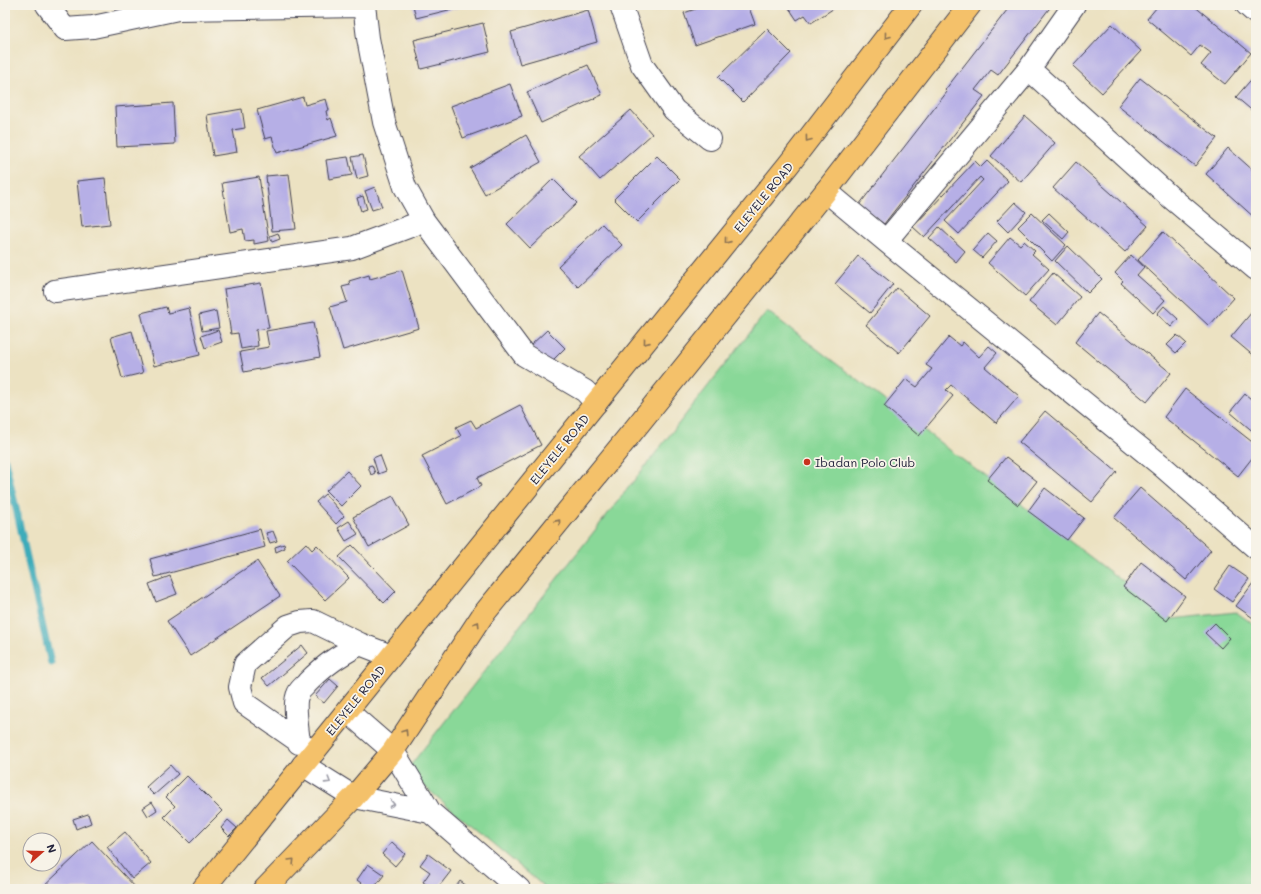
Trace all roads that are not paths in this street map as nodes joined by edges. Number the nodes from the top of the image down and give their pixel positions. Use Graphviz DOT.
graph roads {
  1 [pos="47,5"];
  2 [pos="621,5"];
  3 [pos="911,5"];
  4 [pos="970,5"];
  5 [pos="1074,5"];
  6 [pos="1247,5"];
  7 [pos="364,6"];
  8 [pos="1256,13"];
  9 [pos="1030,69"];
  10 [pos="710,139"];
  11 [pos="826,191"];
  12 [pos="424,221"];
  13 [pos="886,241"];
  14 [pos="1256,269"];
  15 [pos="55,291"];
  16 [pos="596,403"];
  17 [pos="1256,548"];
  18 [pos="360,644"];
  19 [pos="391,656"];
  20 [pos="347,711"];
  21 [pos="393,751"];
  22 [pos="305,753"];
  23 [pos="354,797"];
  24 [pos="430,812"];
  25 [pos="203,889"];
  26 [pos="264,889"];
  27 [pos="519,889"];
  1 -- 7 [label="street"];
  2 -- 10 [label="street"];
  3 -- 16 [label="main road, ELEYELE ROAD, one-way"];
  4 -- 11 [label="main road"];
  5 -- 9 [label="street"];
  6 -- 8 [label="street"];
  7 -- 12 [label="street"];
  9 -- 13 [label="street"];
  9 -- 14 [label="street"];
  11 -- 13 [label="street"];
  21 -- 11 [label="main road, one-way"];
  12 -- 15 [label="street"];
  12 -- 16 [label="street"];
  13 -- 17 [label="street"];
  16 -- 19 [label="main road, ELEYELE ROAD"];
  18 -- 19 [label="street"];
  18 -- 22 [label="street"];
  18 -- 22 [label="street"];
  19 -- 20 [label="main road, ELEYELE ROAD"];
  20 -- 21 [label="street"];
  20 -- 22 [label="main road, ELEYELE ROAD"];
  21 -- 23 [label="main road"];
  21 -- 24 [label="street"];
  22 -- 23 [label="street, one-way"];
  22 -- 25 [label="main road, ELEYELE ROAD"];
  23 -- 24 [label="street, one-way"];
  26 -- 23 [label="main road, one-way"];
  24 -- 27 [label="street"];
}
